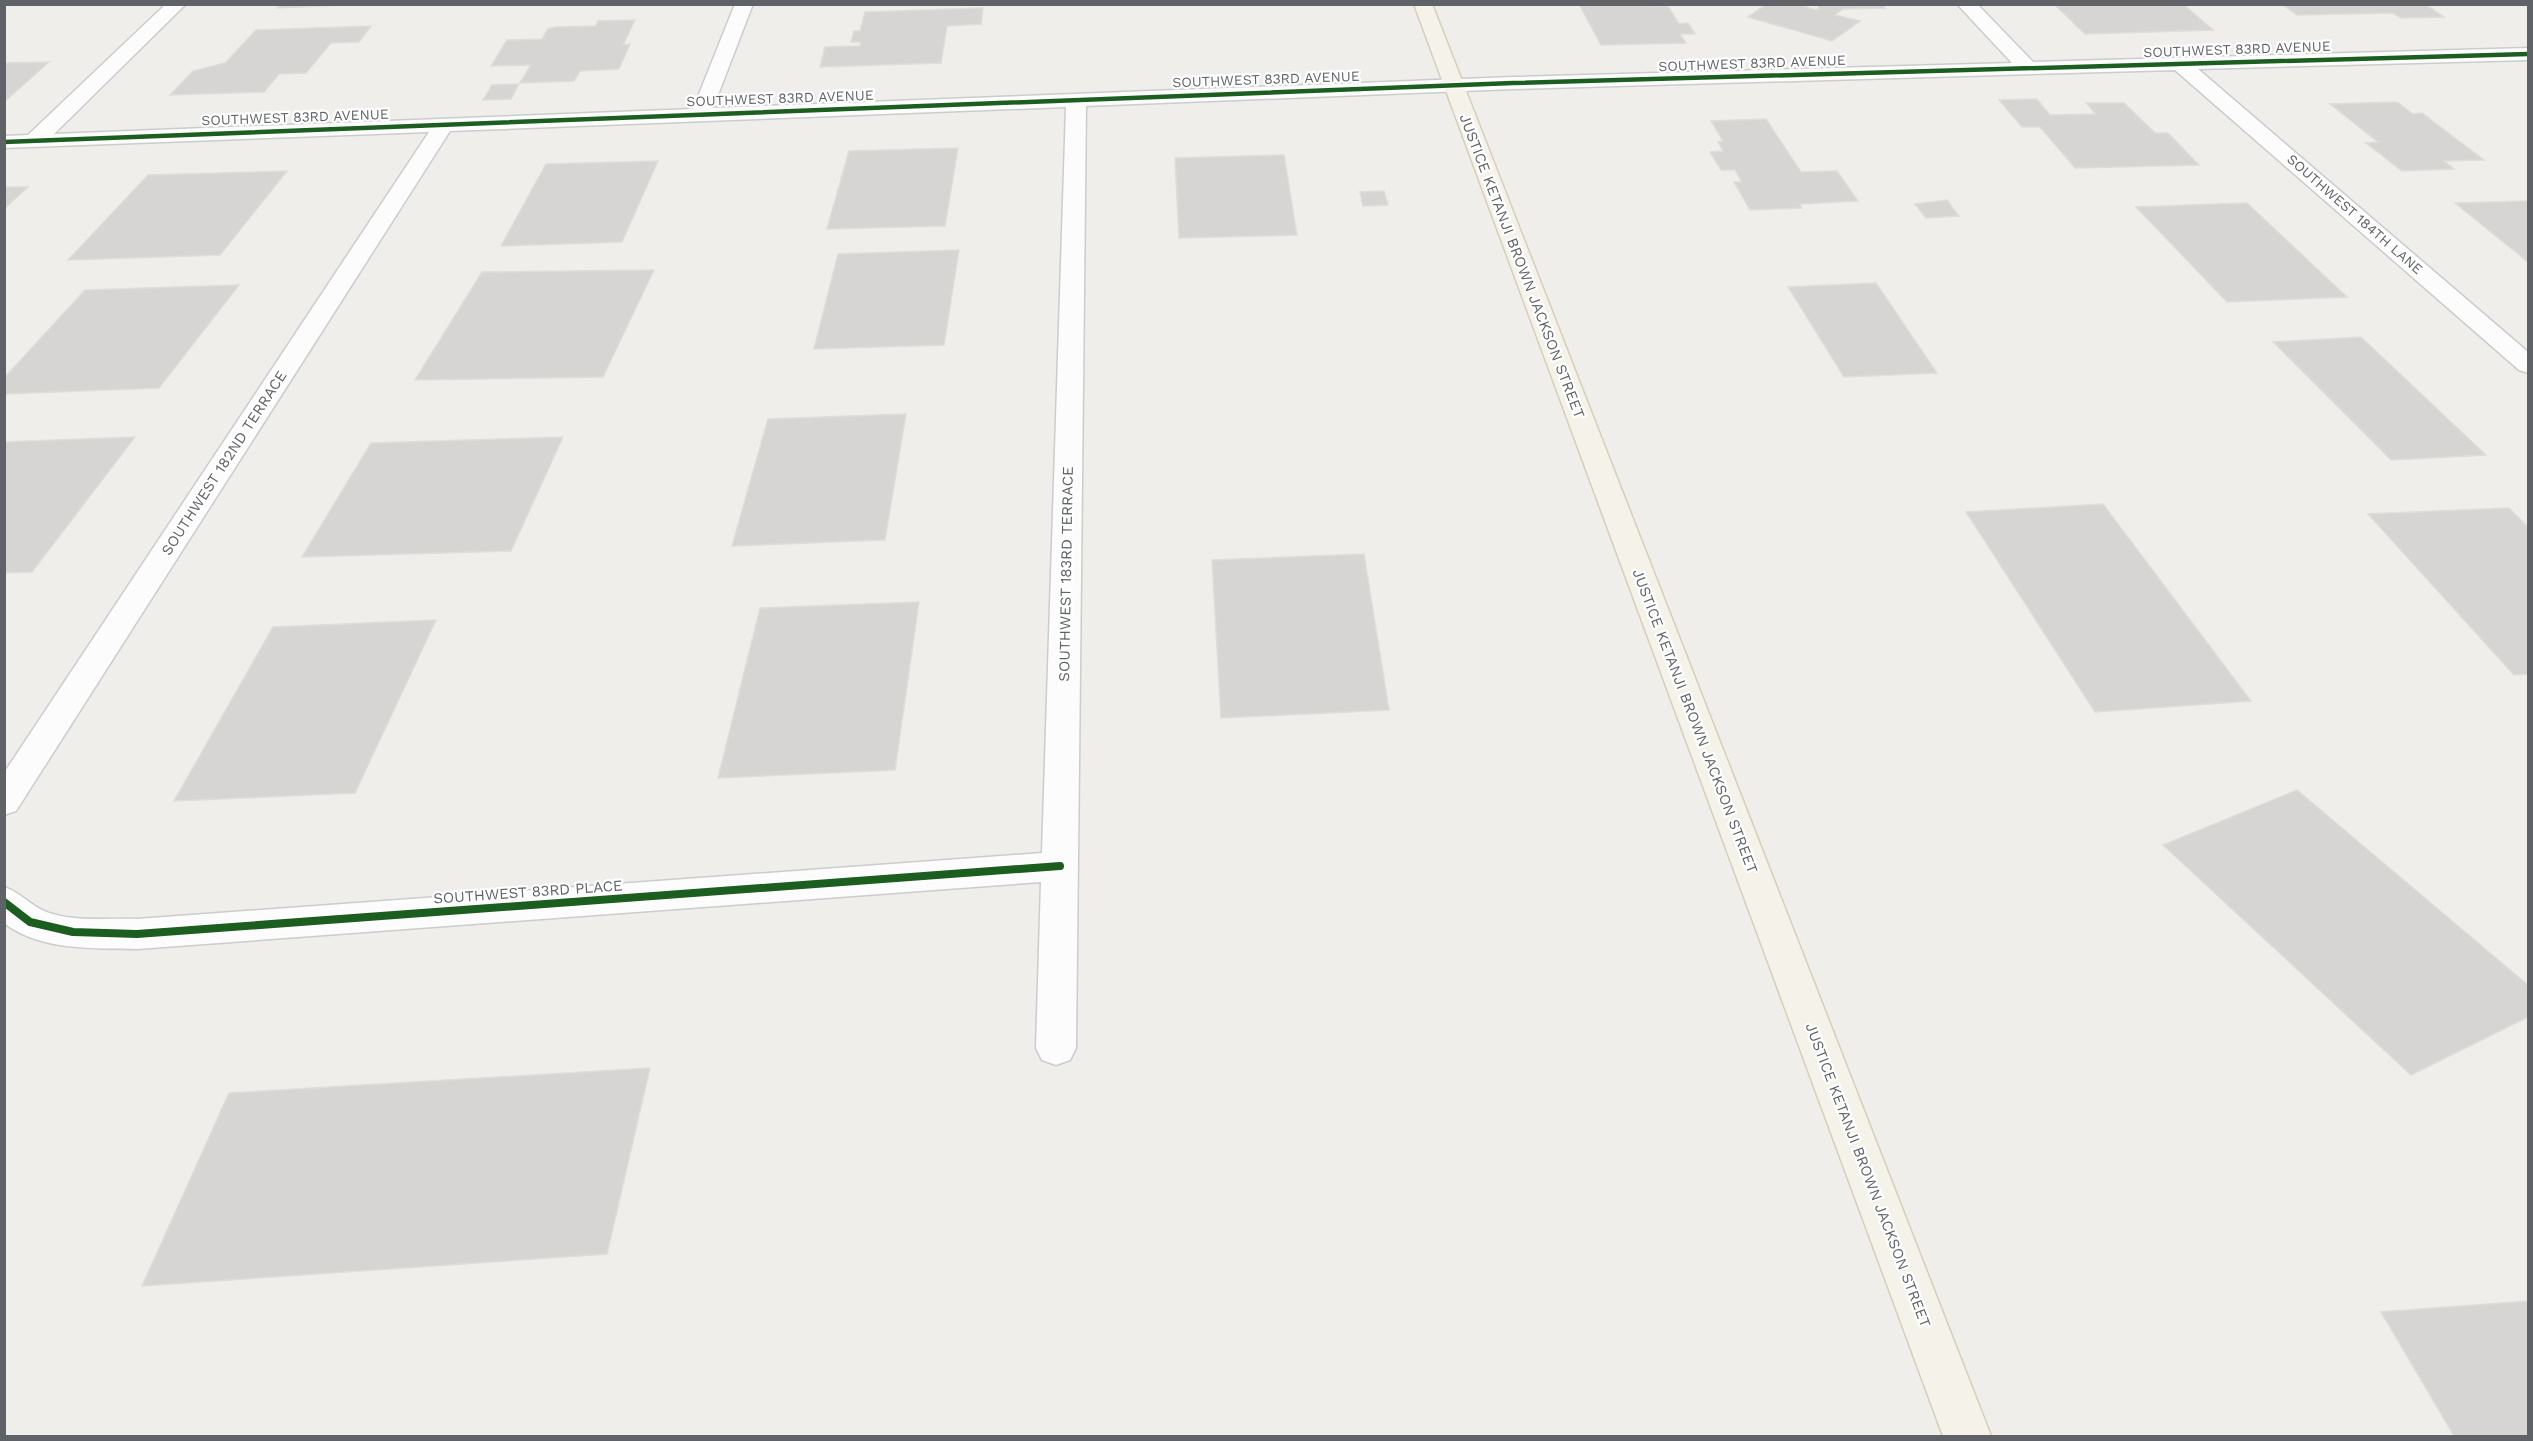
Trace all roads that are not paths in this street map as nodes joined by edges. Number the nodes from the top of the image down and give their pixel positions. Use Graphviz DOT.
graph roads {
  1 [pos="177,4"];
  2 [pos="744,4"];
  3 [pos="1423,4"];
  4 [pos="1966,4"];
  5 [pos="2529,54"];
  6 [pos="2180,64"];
  7 [pos="2029,69"];
  8 [pos="1453,85"];
  9 [pos="1076,100"];
  10 [pos="701,114"];
  11 [pos="444,124"];
  12 [pos="34,141"];
  13 [pos="4,142"];
  14 [pos="2529,365"];
  15 [pos="4,802"];
  16 [pos="1060,866"];
  17 [pos="4,902"];
  18 [pos="1056,1048"];
  19 [pos="1967,1437"];
  1 -- 12 [label="street"];
  2 -- 10 [label="street"];
  3 -- 8 [label="main road, JUSTICE KETANJI BROWN JACKSON STREET"];
  4 -- 7 [label="street"];
  5 -- 6 [label="street, SOUTHWEST 83RD AVENUE"];
  6 -- 7 [label="street, SOUTHWEST 83RD AVENUE"];
  6 -- 14 [label="street, SOUTHWEST 184TH LANE"];
  7 -- 8 [label="street, SOUTHWEST 83RD AVENUE"];
  8 -- 9 [label="street, SOUTHWEST 83RD AVENUE"];
  8 -- 19 [label="main road, JUSTICE KETANJI BROWN JACKSON STREET"];
  9 -- 10 [label="street, SOUTHWEST 83RD AVENUE"];
  9 -- 16 [label="street, SOUTHWEST 183RD TERRACE"];
  10 -- 11 [label="street, SOUTHWEST 83RD AVENUE"];
  11 -- 12 [label="street, SOUTHWEST 83RD AVENUE"];
  11 -- 15 [label="street, SOUTHWEST 182ND TERRACE"];
  12 -- 13 [label="street, SOUTHWEST 83RD AVENUE"];
  16 -- 17 [label="street, SOUTHWEST 83RD PLACE"];
  16 -- 18 [label="street, SOUTHWEST 183RD TERRACE"];
}
